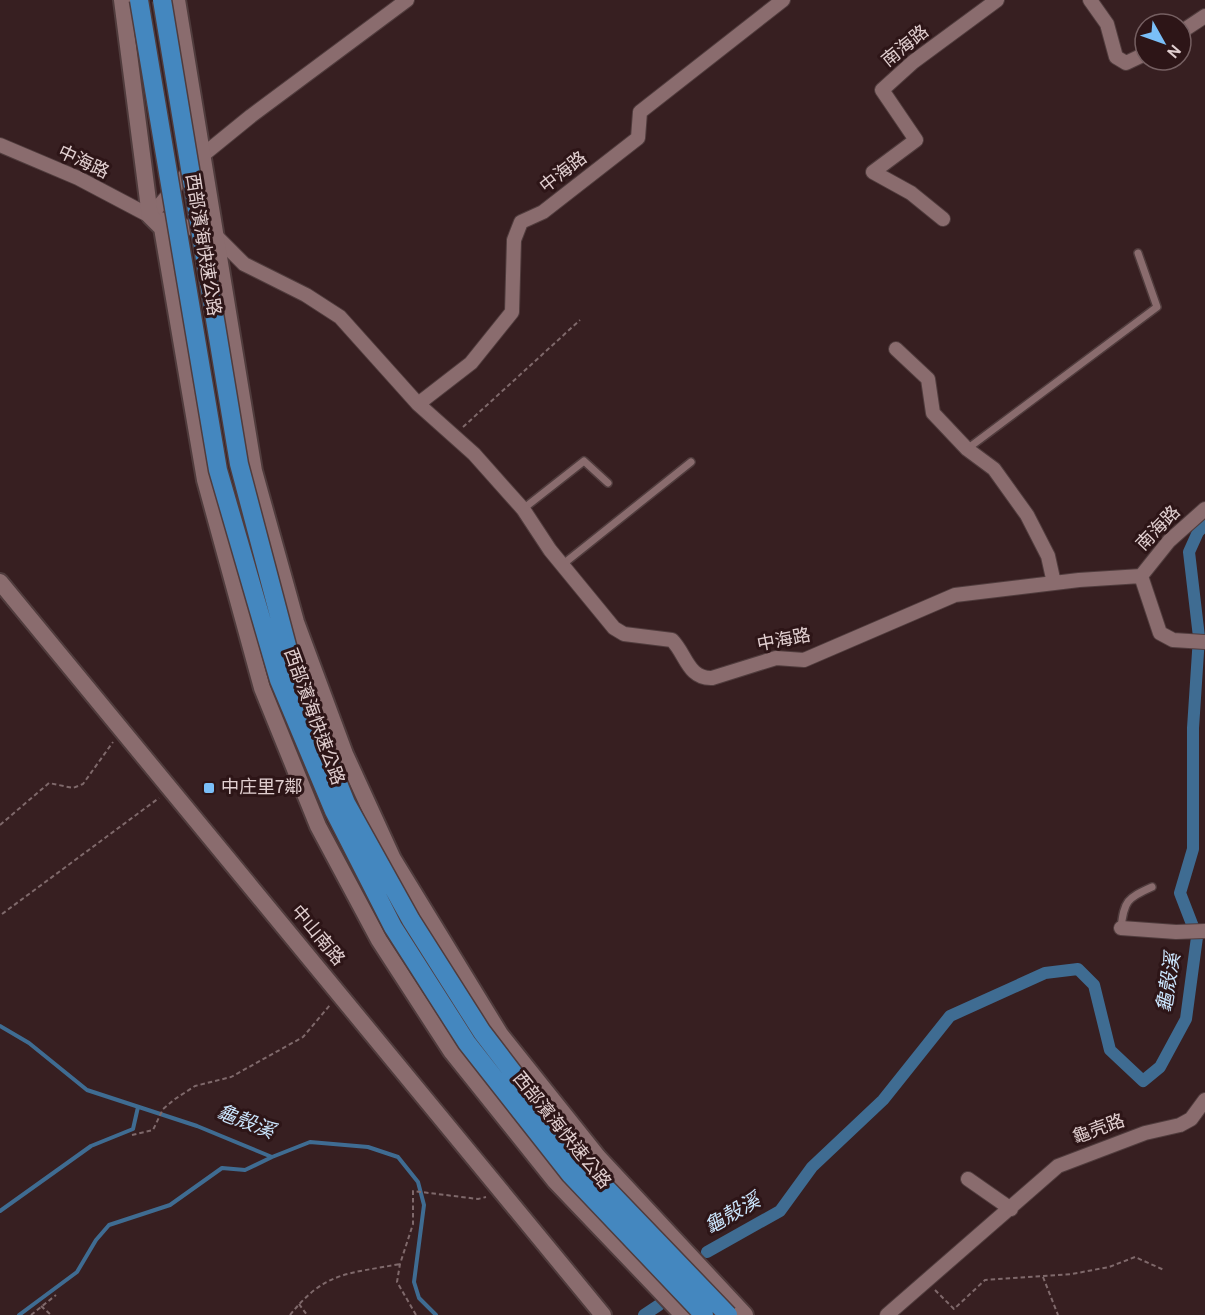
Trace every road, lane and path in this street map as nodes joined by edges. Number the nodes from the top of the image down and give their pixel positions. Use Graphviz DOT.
graph roads {
  1 [pos="122,0"];
  2 [pos="139,0"];
  3 [pos="162,0"];
  4 [pos="177,0"];
  5 [pos="407,0"];
  6 [pos="783,0"];
  7 [pos="998,0"];
  8 [pos="1090,0"];
  9 [pos="1133,60"];
  10 [pos="0,145"];
  11 [pos="203,155"];
  12 [pos="150,216"];
  13 [pos="943,219"];
  14 [pos="215,235"];
  15 [pos="1138,253"];
  16 [pos="580,320"];
  17 [pos="896,349"];
  18 [pos="418,404"];
  19 [pos="453,436"];
  20 [pos="967,450"];
  21 [pos="691,462"];
  22 [pos="608,483"];
  23 [pos="523,509"];
  24 [pos="1205,509"];
  25 [pos="562,565"];
  26 [pos="1141,576"];
  27 [pos="0,582"];
  28 [pos="1054,583"];
  29 [pos="1205,642"];
  30 [pos="122,730"];
  31 [pos="171,789"];
  32 [pos="0,825"];
  33 [pos="1152,887"];
  34 [pos="2,914"];
  35 [pos="1121,928"];
  36 [pos="1205,931"];
  37 [pos="339,994"];
  38 [pos="1205,1100"];
  39 [pos="132,1135"];
  40 [pos="968,1179"];
  41 [pos="503,1191"];
  42 [pos="1011,1209"];
  43 [pos="400,1264"];
  44 [pos="1164,1270"];
  45 [pos="1043,1277"];
  46 [pos="927,1282"];
  47 [pos="56,1295"];
  48 [pos="299,1304"];
  49 [pos="41,1306"];
  50 [pos="31,1315"];
  51 [pos="51,1315"];
  52 [pos="290,1315"];
  53 [pos="307,1315"];
  54 [pos="416,1315"];
  55 [pos="603,1315"];
  56 [pos="683,1315"];
  57 [pos="704,1315"];
  58 [pos="728,1315"];
  59 [pos="745,1315"];
  60 [pos="887,1315"];
  61 [pos="1058,1315"];
  1 -- 12 [label="street"];
  2 -- 57 [label="highway, 西部濱海快速公路, bridge"];
  3 -- 58 [label="highway, 西部濱海快速公路, bridge"];
  4 -- 11 [label="street"];
  5 -- 11 [label="street"];
  6 -- 18 [label="street, 中海路"];
  7 -- 13 [label="street, 南海路"];
  8 -- 9 [label="street"];
  10 -- 12 [label="street, 中海路"];
  11 -- 12 [label="street"];
  11 -- 14 [label="street"];
  12 -- 14 [label="street, 中海路"];
  12 -- 56 [label="street"];
  14 -- 18 [label="street, 中海路"];
  14 -- 59 [label="street"];
  15 -- 20 [label="lane"];
  16 -- 19 [label="path"];
  17 -- 20 [label="street"];
  18 -- 19 [label="street, 中海路"];
  19 -- 23 [label="street, 中海路"];
  20 -- 28 [label="street"];
  21 -- 25 [label="lane"];
  22 -- 23 [label="lane"];
  23 -- 25 [label="street, 中海路"];
  24 -- 26 [label="street, 南海路"];
  25 -- 28 [label="street, 中海路"];
  26 -- 28 [label="street, 中海路"];
  26 -- 29 [label="street, 南海路"];
  27 -- 30 [label="street, 中山南路"];
  30 -- 31 [label="street, 中山南路"];
  30 -- 32 [label="path"];
  31 -- 34 [label="path"];
  31 -- 37 [label="street, 中山南路"];
  33 -- 35 [label="lane"];
  35 -- 36 [label="street"];
  37 -- 39 [label="path"];
  37 -- 41 [label="street, 中山南路"];
  38 -- 42 [label="street, 龜壳路"];
  40 -- 42 [label="street"];
  41 -- 43 [label="path"];
  41 -- 55 [label="street, 中山南路"];
  42 -- 46 [label="street, 龜壳路"];
  43 -- 48 [label="path"];
  43 -- 54 [label="path"];
  44 -- 45 [label="path"];
  45 -- 46 [label="path"];
  45 -- 61 [label="path"];
  46 -- 60 [label="street, 龜壳路"];
  47 -- 49 [label="path"];
  48 -- 52 [label="path"];
  48 -- 53 [label="path"];
  49 -- 50 [label="path"];
  49 -- 51 [label="path"];
}
